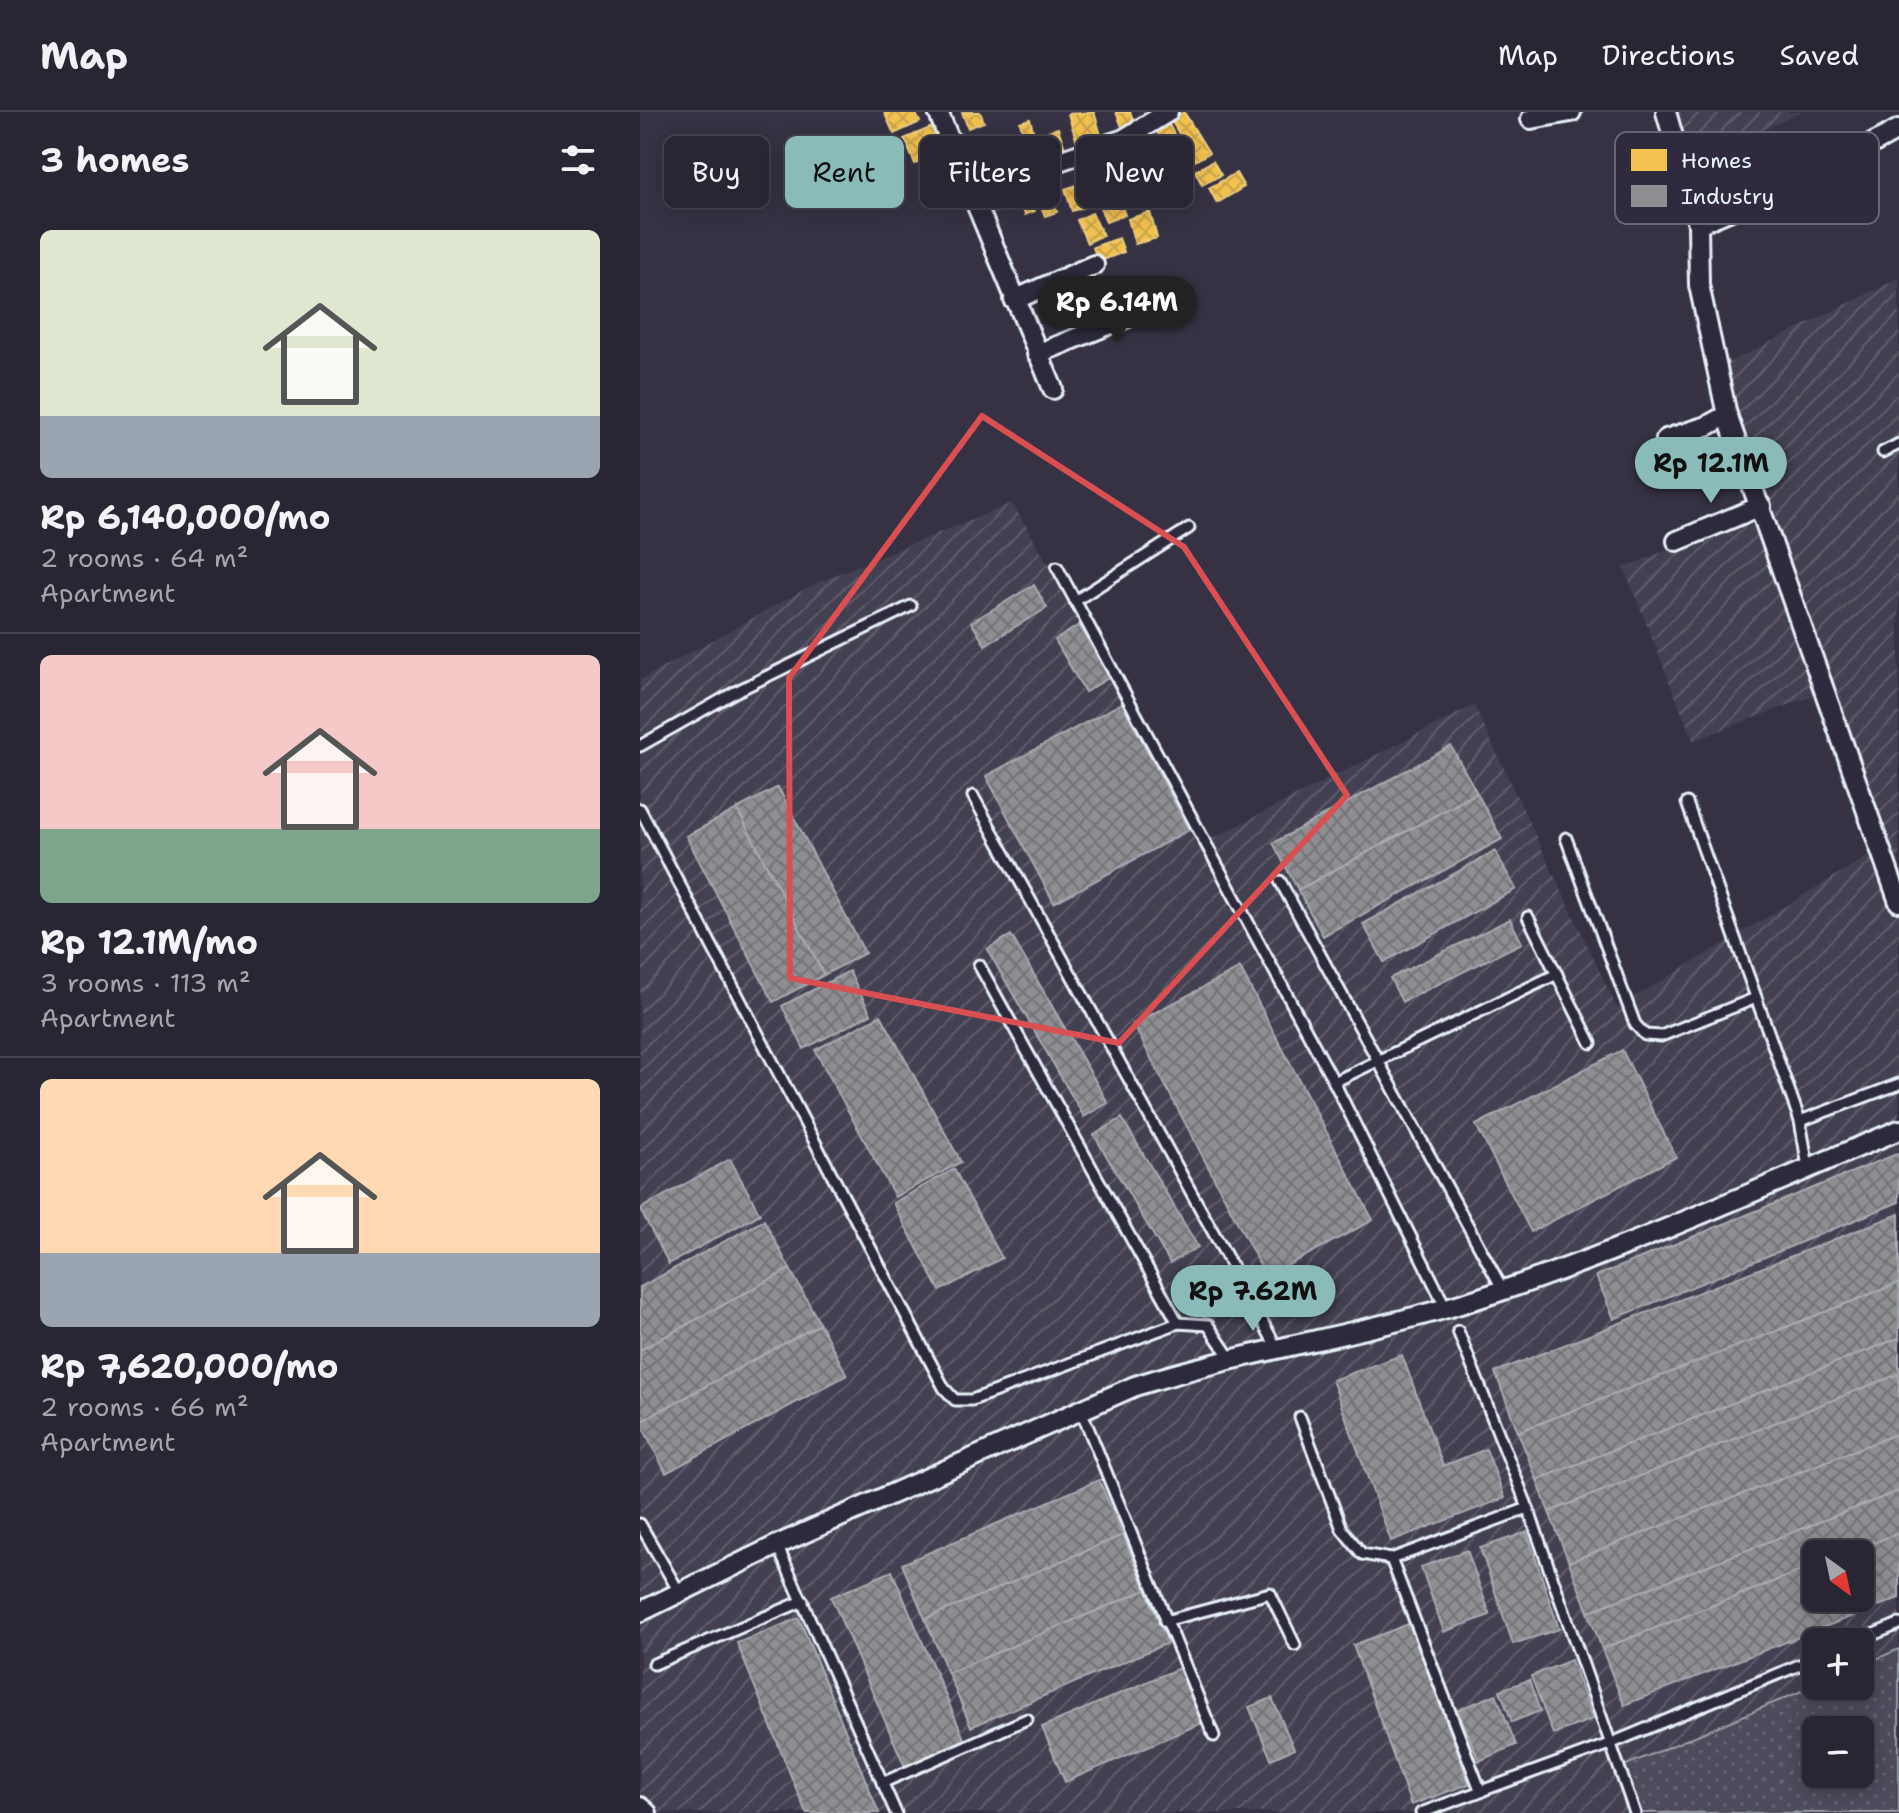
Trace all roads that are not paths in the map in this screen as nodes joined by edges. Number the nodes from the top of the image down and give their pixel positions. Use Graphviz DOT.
graph roads {
  1 [pos="938,112"];
  2 [pos="1168,112"];
  3 [pos="1571,112"];
  4 [pos="1666,112"];
  5 [pos="1531,119"];
  6 [pos="1899,129"];
  7 [pos="1672,132"];
  8 [pos="949,136"];
  9 [pos="1879,140"];
  10 [pos="1060,161"];
  11 [pos="980,208"];
  12 [pos="1698,224"];
  13 [pos="1094,265"];
  14 [pos="1180,296"];
  15 [pos="1014,300"];
  16 [pos="1037,354"];
  17 [pos="1053,389"];
  18 [pos="1727,415"];
  19 [pos="1666,439"];
  20 [pos="1899,444"];
  21 [pos="1883,452"];
  22 [pos="1761,506"];
  23 [pos="1189,528"];
  24 [pos="1677,541"];
  25 [pos="1057,567"];
  26 [pos="1075,601"];
  27 [pos="911,606"];
  28 [pos="640,746"];
  29 [pos="973,796"];
  30 [pos="1687,803"];
  31 [pos="640,809"];
  32 [pos="1566,838"];
  33 [pos="1280,881"];
  34 [pos="1899,902"];
  35 [pos="1528,917"];
  36 [pos="979,965"];
  37 [pos="1557,974"];
  38 [pos="1756,998"];
  39 [pos="1591,1043"];
  40 [pos="1376,1061"];
  41 [pos="1334,1082"];
  42 [pos="1899,1084"];
  43 [pos="1800,1121"];
  44 [pos="1899,1130"];
  45 [pos="1808,1167"];
  46 [pos="1503,1290"];
  47 [pos="1446,1308"];
  48 [pos="1178,1323"];
  49 [pos="1458,1331"];
  50 [pos="1278,1350"];
  51 [pos="1230,1358"];
  52 [pos="1080,1408"];
  53 [pos="1300,1417"];
  54 [pos="1528,1508"];
  55 [pos="640,1524"];
  56 [pos="777,1545"];
  57 [pos="1391,1559"];
  58 [pos="678,1590"];
  59 [pos="803,1601"];
  60 [pos="640,1612"];
  61 [pos="1165,1621"];
  62 [pos="1899,1624"];
  63 [pos="1874,1634"];
  64 [pos="1295,1645"];
  65 [pos="654,1664"];
  66 [pos="1802,1664"];
  67 [pos="1027,1719"];
  68 [pos="1214,1736"];
  69 [pos="1612,1743"];
  70 [pos="882,1783"];
  71 [pos="1481,1792"];
  72 [pos="640,1807"];
  73 [pos="647,1813"];
  74 [pos="896,1813"];
  75 [pos="1421,1813"];
  76 [pos="1635,1813"];
  1 -- 8 [label="street"];
  2 -- 10 [label="street"];
  3 -- 5 [label="street"];
  4 -- 7 [label="street"];
  6 -- 9 [label="street"];
  11 -- 15 [label="street"];
  12 -- 18 [label="street"];
  13 -- 15 [label="street"];
  14 -- 16 [label="street"];
  15 -- 16 [label="street"];
  16 -- 17 [label="street"];
  18 -- 19 [label="street"];
  18 -- 22 [label="street"];
  20 -- 21 [label="lane"];
  22 -- 24 [label="street"];
  22 -- 34 [label="street"];
  23 -- 26 [label="lane"];
  25 -- 26 [label="lane"];
  26 -- 41 [label="lane"];
  27 -- 28 [label="lane"];
  29 -- 50 [label="lane"];
  30 -- 38 [label="lane"];
  31 -- 48 [label="lane"];
  32 -- 38 [label="lane"];
  33 -- 40 [label="lane"];
  35 -- 37 [label="lane"];
  36 -- 48 [label="lane"];
  37 -- 39 [label="lane"];
  37 -- 40 [label="lane"];
  38 -- 43 [label="lane"];
  40 -- 41 [label="lane"];
  40 -- 46 [label="lane"];
  41 -- 47 [label="lane"];
  42 -- 43 [label="lane"];
  43 -- 45 [label="lane"];
  44 -- 45 [label="street"];
  45 -- 46 [label="street"];
  46 -- 47 [label="street"];
  47 -- 50 [label="street"];
  48 -- 51 [label="lane"];
  49 -- 54 [label="lane"];
  50 -- 51 [label="street"];
  51 -- 52 [label="street"];
  52 -- 56 [label="street"];
  52 -- 61 [label="lane"];
  53 -- 57 [label="lane"];
  54 -- 57 [label="lane"];
  54 -- 69 [label="lane"];
  55 -- 58 [label="lane"];
  56 -- 58 [label="street"];
  56 -- 59 [label="lane"];
  57 -- 71 [label="lane"];
  58 -- 60 [label="street"];
  59 -- 65 [label="lane"];
  59 -- 70 [label="lane"];
  61 -- 64 [label="lane"];
  61 -- 68 [label="lane"];
  62 -- 63 [label="lane"];
  66 -- 69 [label="lane"];
  67 -- 70 [label="lane"];
  69 -- 71 [label="lane"];
  69 -- 76 [label="lane"];
  70 -- 74 [label="lane"];
  71 -- 75 [label="lane"];
  72 -- 73 [label="street"];
}
